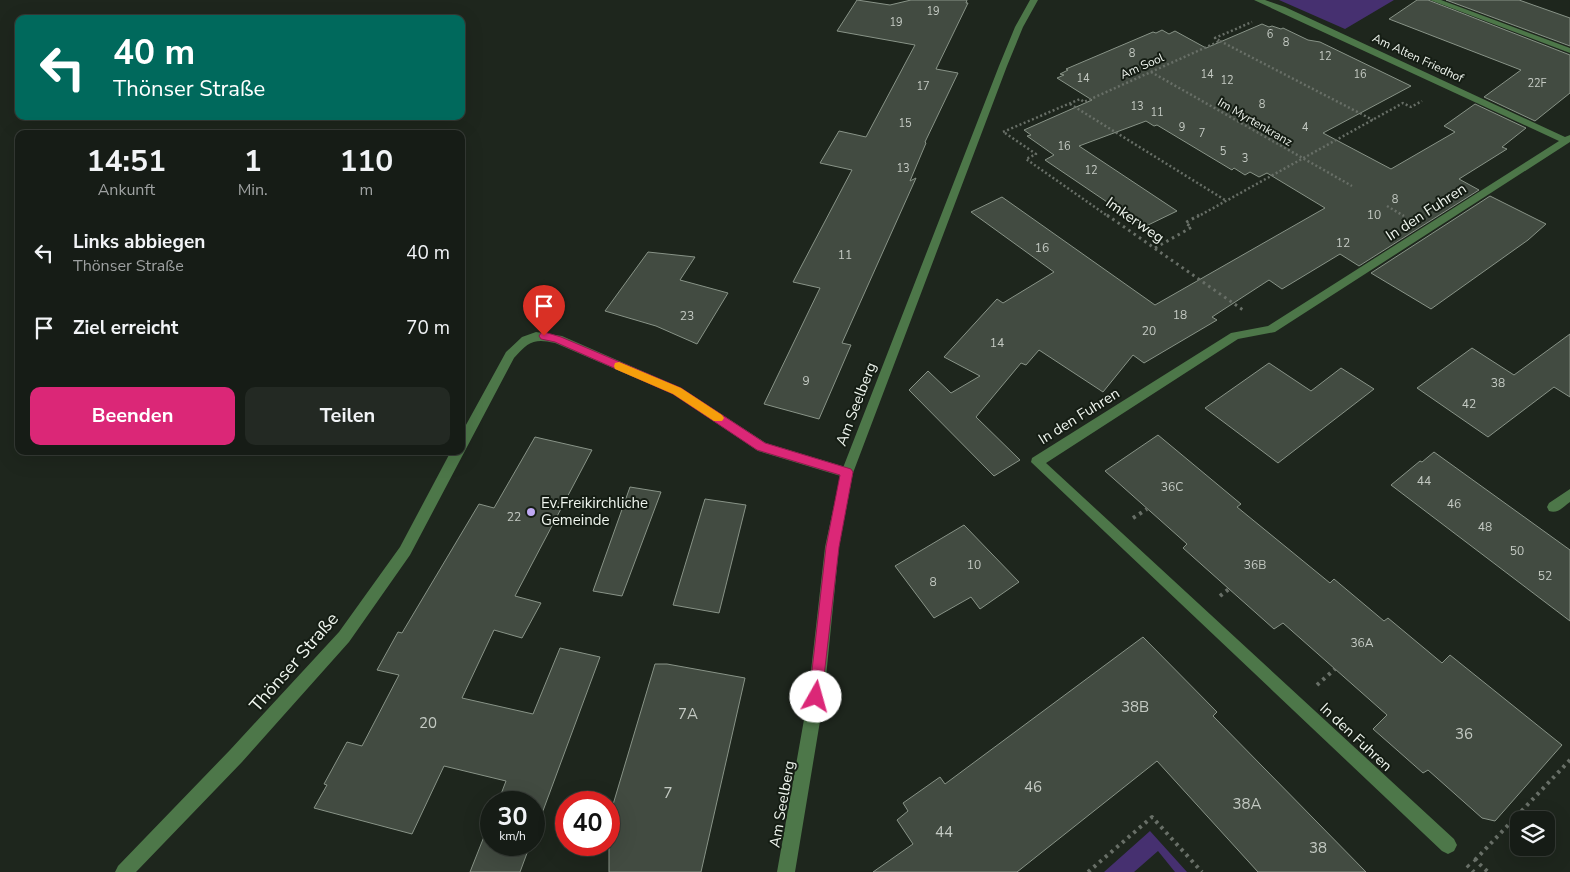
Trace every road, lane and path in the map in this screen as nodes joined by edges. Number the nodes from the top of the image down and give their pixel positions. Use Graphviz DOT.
graph roads {
  1 [pos="1034,0"];
  2 [pos="1258,0"];
  3 [pos="1434,0"];
  4 [pos="1282,9"];
  5 [pos="1220,41"];
  6 [pos="1570,51"];
  7 [pos="1151,72"];
  8 [pos="1449,86"];
  9 [pos="1070,104"];
  10 [pos="1374,120"];
  11 [pos="1000,131"];
  12 [pos="1005,132"];
  13 [pos="1569,142"];
  14 [pos="1302,159"];
  15 [pos="1352,186"];
  16 [pos="1226,201"];
  17 [pos="1155,248"];
  18 [pos="1271,329"];
  19 [pos="465,439"];
  20 [pos="456,455"];
  21 [pos="847,472"];
  22 [pos="1570,494"];
  23 [pos="1554,507"];
  24 [pos="1570,760"];
  25 [pos="1448,845"];
  26 [pos="124,872"];
  27 [pos="786,872"];
  28 [pos="1088,872"];
  29 [pos="1202,872"];
  30 [pos="1488,872"];
  1 -- 21 [label="street, Am Seelberg"];
  2 -- 4 [label="street, Am Alten Friedhof"];
  3 -- 6 [label="street"];
  4 -- 5 [label="path, Am Sool"];
  4 -- 8 [label="street, Am Alten Friedhof"];
  5 -- 7 [label="path, Am Sool"];
  5 -- 10 [label="path"];
  7 -- 9 [label="path, Am Sool"];
  7 -- 14 [label="path, Im Myrtenkranz"];
  8 -- 10 [label="path"];
  8 -- 13 [label="street, Am Alten Friedhof"];
  9 -- 12 [label="path, Am Sool"];
  9 -- 16 [label="path"];
  10 -- 14 [label="path"];
  11 -- 12 [label="path"];
  12 -- 17 [label="path, Imkerweg"];
  13 -- 18 [label="street, In den Fuhren"];
  14 -- 15 [label="path, Im Myrtenkranz"];
  14 -- 16 [label="path"];
  16 -- 17 [label="path"];
  17 -- 18 [label="path, Imkerweg"];
  18 -- 25 [label="street, In den Fuhren"];
  19 -- 21 [label="street"];
  20 -- 26 [label="street, Thönser Straße"];
  21 -- 27 [label="street, Am Seelberg"];
  22 -- 23 [label="street"];
  24 -- 30 [label="path"];
  28 -- 29 [label="path"];
}
